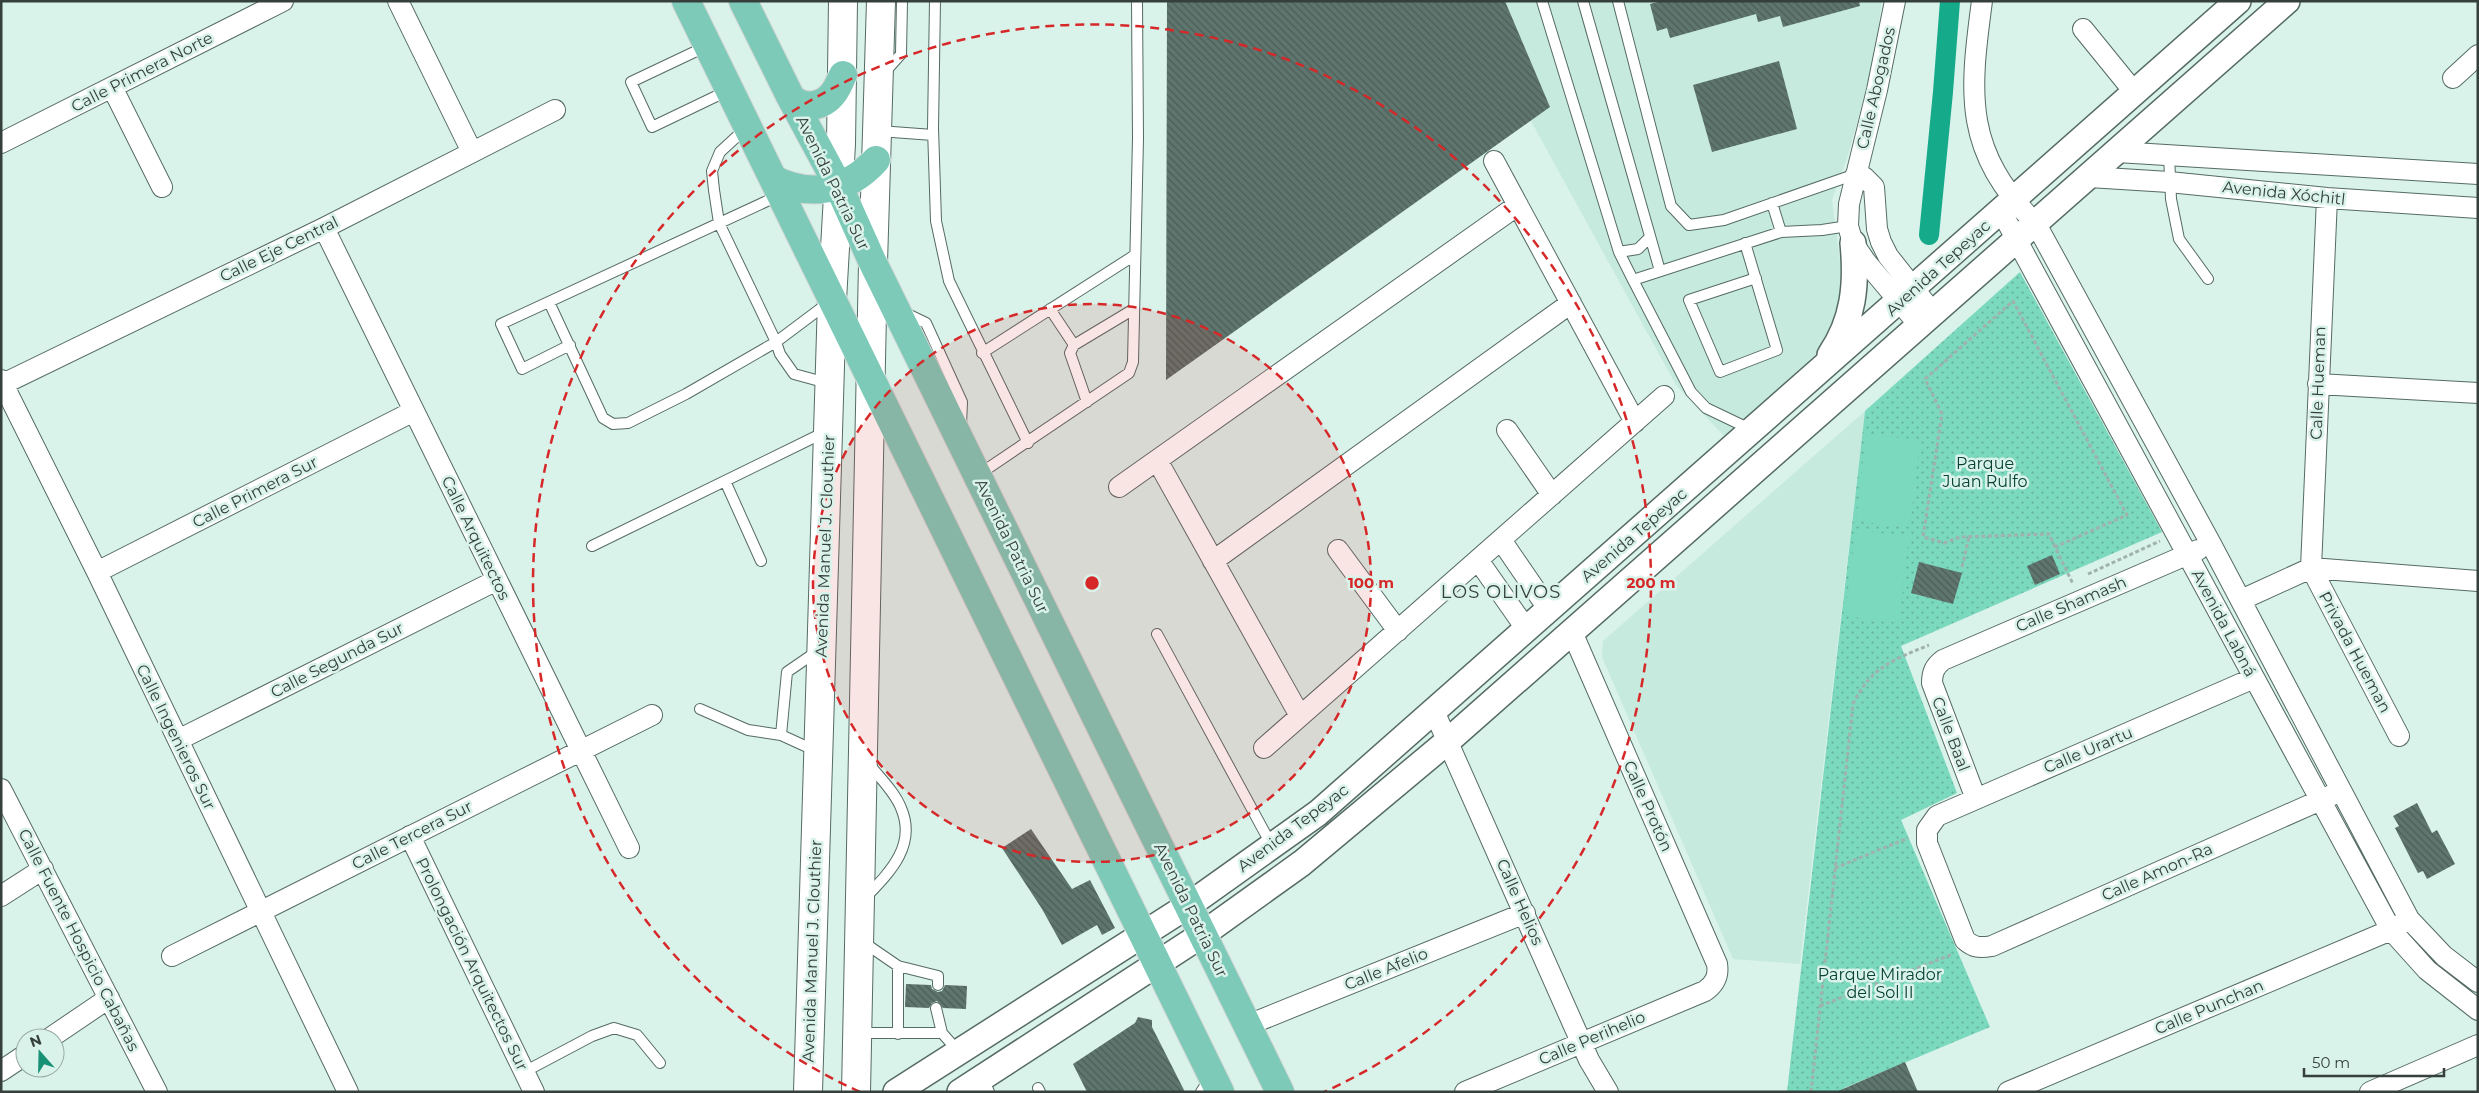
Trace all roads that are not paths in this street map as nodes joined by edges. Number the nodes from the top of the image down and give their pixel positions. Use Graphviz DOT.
graph roads {
  1 [pos="283,1"];
  2 [pos="398,1"];
  3 [pos="686,1"];
  4 [pos="743,1"];
  5 [pos="843,1"];
  6 [pos="881,1"];
  7 [pos="902,1"];
  8 [pos="935,1"];
  9 [pos="1137,1"];
  10 [pos="1542,1"];
  11 [pos="1583,1"];
  12 [pos="1618,1"];
  13 [pos="1895,1"];
  14 [pos="1982,1"];
  15 [pos="2238,1"];
  16 [pos="2287,1"];
  17 [pos="2083,29"];
  18 [pos="708,46"];
  19 [pos="2478,55"];
  20 [pos="843,75"];
  21 [pos="879,78"];
  22 [pos="2453,78"];
  23 [pos="112,87"];
  24 [pos="729,90"];
  25 [pos="2135,93"];
  26 [pos="790,96"];
  27 [pos="556,110"];
  28 [pos="747,126"];
  29 [pos="878,130"];
  30 [pos="933,135"];
  31 [pos="1,143"];
  32 [pos="472,152"];
  33 [pos="2117,152"];
  34 [pos="2169,155"];
  35 [pos="876,160"];
  36 [pos="1494,161"];
  37 [pos="1856,174"];
  38 [pos="2478,174"];
  39 [pos="2089,177"];
  40 [pos="2169,182"];
  41 [pos="162,186"];
  42 [pos="777,187"];
  43 [pos="839,187"];
  44 [pos="2327,198"];
  45 [pos="1772,203"];
  46 [pos="1518,205"];
  47 [pos="2007,206"];
  48 [pos="2478,208"];
  49 [pos="719,222"];
  50 [pos="2036,224"];
  51 [pos="324,228"];
  52 [pos="1780,232"];
  53 [pos="1851,234"];
  54 [pos="1649,238"];
  55 [pos="2016,240"];
  56 [pos="1745,243"];
  57 [pos="1619,252"];
  58 [pos="1135,256"];
  59 [pos="873,263"];
  60 [pos="1660,272"];
  61 [pos="1756,278"];
  62 [pos="2208,279"];
  63 [pos="1633,280"];
  64 [pos="1913,289"];
  65 [pos="832,300"];
  66 [pos="549,302"];
  67 [pos="1571,303"];
  68 [pos="1134,309"];
  69 [pos="1050,310"];
  70 [pos="1933,313"];
  71 [pos="776,342"];
  72 [pos="570,345"];
  73 [pos="1074,345"];
  74 [pos="982,353"];
  75 [pos="1818,374"];
  76 [pos="872,380"];
  77 [pos="2,383"];
  78 [pos="830,384"];
  79 [pos="2318,384"];
  80 [pos="2478,393"];
  81 [pos="1664,396"];
  82 [pos="1087,402"];
  83 [pos="414,411"];
  84 [pos="1635,422"];
  85 [pos="1507,430"];
  86 [pos="1754,430"];
  87 [pos="828,431"];
  88 [pos="1028,443"];
  89 [pos="1157,460"];
  90 [pos="977,476"];
  91 [pos="725,481"];
  92 [pos="1119,487"];
  93 [pos="1552,495"];
  94 [pos="1501,540"];
  95 [pos="2211,544"];
  96 [pos="592,546"];
  97 [pos="1338,550"];
  98 [pos="2187,554"];
  99 [pos="1478,560"];
  100 [pos="761,561"];
  101 [pos="1213,561"];
  102 [pos="2311,568"];
  103 [pos="97,572"];
  104 [pos="497,580"];
  105 [pos="2478,581"];
  106 [pos="2241,600"];
  107 [pos="1549,610"];
  108 [pos="1398,630"];
  109 [pos="1527,630"];
  110 [pos="1572,632"];
  111 [pos="1157,634"];
  112 [pos="821,648"];
  113 [pos="1934,670"];
  114 [pos="2254,678"];
  115 [pos="700,709"];
  116 [pos="1434,711"];
  117 [pos="652,715"];
  118 [pos="1300,716"];
  119 [pos="781,735"];
  120 [pos="2400,736"];
  121 [pos="178,740"];
  122 [pos="1448,741"];
  123 [pos="1264,748"];
  124 [pos="581,750"];
  125 [pos="818,752"];
  126 [pos="863,756"];
  127 [pos="1,789"];
  128 [pos="2341,792"];
  129 [pos="1976,798"];
  130 [pos="2320,801"];
  131 [pos="410,836"];
  132 [pos="1272,846"];
  133 [pos="629,848"];
  134 [pos="43,869"];
  135 [pos="1,896"];
  136 [pos="860,903"];
  137 [pos="1189,905"];
  138 [pos="260,912"];
  139 [pos="1525,913"];
  140 [pos="2409,919"];
  141 [pos="2391,930"];
  142 [pos="1203,934"];
  143 [pos="1143,935"];
  144 [pos="859,939"];
  145 [pos="1972,947"];
  146 [pos="172,956"];
  147 [pos="1158,964"];
  148 [pos="898,966"];
  149 [pos="1716,980"];
  150 [pos="2478,982"];
  151 [pos="938,985"];
  152 [pos="109,998"];
  153 [pos="936,1008"];
  154 [pos="2478,1010"];
  155 [pos="1248,1024"];
  156 [pos="65,1028"];
  157 [pos="857,1033"];
  158 [pos="942,1033"];
  159 [pos="898,1034"];
  160 [pos="1581,1042"];
  161 [pos="2478,1046"];
  162 [pos="959,1052"];
  163 [pos="15,1062"];
  164 [pos="660,1063"];
  165 [pos="1,1071"];
  166 [pos="524,1072"];
  167 [pos="986,1085"];
  168 [pos="1211,1086"];
  169 [pos="157,1092"];
  170 [pos="348,1092"];
  171 [pos="534,1092"];
  172 [pos="808,1092"];
  173 [pos="856,1092"];
  174 [pos="896,1092"];
  175 [pos="960,1092"];
  176 [pos="1280,1092"];
  177 [pos="1465,1092"];
  178 [pos="1608,1092"];
  179 [pos="2008,1092"];
  180 [pos="2370,1092"];
  1 -- 23 [label="street, Calle Primera Norte"];
  2 -- 32 [label="street"];
  3 -- 18 [label="main road"];
  4 -- 26 [label="main road, Avenida Patria Sur"];
  5 -- 20 [label="main road, Avenida Manuel J. Clouthier"];
  6 -- 21 [label="main road"];
  7 -- 21 [label="lane"];
  8 -- 30 [label="lane"];
  9 -- 58 [label="lane"];
  10 -- 57 [label="lane"];
  11 -- 54 [label="lane"];
  12 -- 45 [label="lane"];
  13 -- 37 [label="street, Calle Abogados"];
  14 -- 47 [label="street"];
  15 -- 25 [label="street, Avenida Tepeyac"];
  16 -- 33 [label="street, Avenida Tepeyac"];
  17 -- 25 [label="street"];
  18 -- 24 [label="main road"];
  18 -- 24 [label="lane"];
  19 -- 22 [label="street"];
  20 -- 26 [label="main road"];
  20 -- 43 [label="main road, Avenida Manuel J. Clouthier"];
  21 -- 29 [label="main road"];
  23 -- 31 [label="street, Calle Primera Norte"];
  23 -- 41 [label="street"];
  24 -- 28 [label="main road"];
  25 -- 47 [label="street, Avenida Tepeyac"];
  26 -- 43 [label="main road, Avenida Patria Sur"];
  27 -- 32 [label="street, Calle Eje Central"];
  28 -- 42 [label="main road"];
  28 -- 49 [label="lane"];
  29 -- 30 [label="lane"];
  29 -- 35 [label="main road"];
  30 -- 74 [label="lane"];
  32 -- 51 [label="street, Calle Eje Central"];
  33 -- 34 [label="street, Avenida Xóchitl"];
  33 -- 39 [label="street, Avenida Tepeyac"];
  34 -- 38 [label="street, Avenida Xóchitl"];
  34 -- 40 [label="lane"];
  35 -- 43 [label="main road"];
  35 -- 59 [label="main road"];
  36 -- 46 [label="street"];
  37 -- 45 [label="lane"];
  37 -- 53 [label="street, Calle Abogados"];
  37 -- 64 [label="street"];
  39 -- 40 [label="street, Avenida Xóchitl"];
  39 -- 50 [label="street, Avenida Tepeyac"];
  40 -- 44 [label="street, Avenida Xóchitl"];
  40 -- 62 [label="lane"];
  42 -- 43 [label="main road"];
  42 -- 49 [label="lane"];
  42 -- 65 [label="main road"];
  43 -- 59 [label="main road, Avenida Patria Sur"];
  43 -- 65 [label="main road, Avenida Manuel J. Clouthier"];
  44 -- 48 [label="street, Avenida Xóchitl"];
  44 -- 79 [label="street, Calle Hueman"];
  45 -- 52 [label="lane"];
  46 -- 67 [label="street"];
  46 -- 89 [label="street"];
  47 -- 50 [label="street, Avenida Labná"];
  47 -- 55 [label="street, Avenida Labná"];
  47 -- 64 [label="street, Avenida Tepeyac"];
  49 -- 66 [label="lane"];
  49 -- 71 [label="lane"];
  50 -- 55 [label="street, Avenida Tepeyac"];
  50 -- 95 [label="street, Avenida Labná"];
  51 -- 77 [label="street, Calle Eje Central"];
  51 -- 83 [label="street, Calle Arquitectos"];
  52 -- 53 [label="lane"];
  52 -- 56 [label="lane"];
  53 -- 64 [label="street"];
  53 -- 75 [label="street"];
  54 -- 57 [label="lane"];
  54 -- 60 [label="lane"];
  55 -- 70 [label="street, Avenida Tepeyac"];
  55 -- 98 [label="street, Avenida Labná"];
  56 -- 60 [label="lane"];
  56 -- 61 [label="lane"];
  57 -- 63 [label="lane"];
  58 -- 68 [label="lane"];
  58 -- 69 [label="lane"];
  59 -- 76 [label="main road"];
  59 -- 90 [label="main road, Avenida Patria Sur"];
  60 -- 63 [label="lane"];
  61 -- 61 [label="lane"];
  63 -- 86 [label="lane"];
  64 -- 70 [label="street"];
  64 -- 75 [label="street, Avenida Tepeyac"];
  65 -- 71 [label="lane"];
  65 -- 76 [label="main road"];
  65 -- 78 [label="main road, Avenida Manuel J. Clouthier"];
  66 -- 72 [label="lane"];
  66 -- 72 [label="lane"];
  67 -- 84 [label="street"];
  67 -- 101 [label="street"];
  68 -- 73 [label="lane"];
  68 -- 82 [label="lane"];
  69 -- 73 [label="lane"];
  69 -- 74 [label="lane"];
  70 -- 110 [label="street, Avenida Tepeyac"];
  71 -- 72 [label="lane"];
  71 -- 78 [label="lane"];
  73 -- 82 [label="lane"];
  74 -- 88 [label="lane"];
  75 -- 86 [label="street, Avenida Tepeyac"];
  76 -- 126 [label="main road"];
  76 -- 143 [label="main road"];
  77 -- 103 [label="street, Calle Ingenieros Sur"];
  78 -- 87 [label="main road, Avenida Manuel J. Clouthier"];
  79 -- 80 [label="street"];
  79 -- 102 [label="street, Calle Hueman"];
  81 -- 84 [label="street"];
  82 -- 88 [label="lane"];
  83 -- 103 [label="street, Calle Primera Sur"];
  83 -- 104 [label="street, Calle Arquitectos"];
  84 -- 93 [label="street"];
  85 -- 93 [label="street"];
  86 -- 107 [label="street, Avenida Tepeyac"];
  87 -- 91 [label="lane"];
  87 -- 112 [label="main road, Avenida Manuel J. Clouthier"];
  88 -- 90 [label="lane"];
  89 -- 92 [label="street"];
  89 -- 101 [label="street"];
  90 -- 137 [label="main road, Avenida Patria Sur"];
  91 -- 96 [label="lane"];
  91 -- 100 [label="lane"];
  93 -- 94 [label="street"];
  94 -- 99 [label="street"];
  94 -- 107 [label="street"];
  95 -- 98 [label="street, Calle Shamash"];
  95 -- 106 [label="street, Avenida Labná"];
  97 -- 108 [label="street"];
  98 -- 113 [label="street, Calle Shamash"];
  98 -- 114 [label="street, Avenida Labná"];
  99 -- 108 [label="street"];
  99 -- 109 [label="street"];
  101 -- 118 [label="street"];
  102 -- 105 [label="street"];
  102 -- 106 [label="street"];
  102 -- 120 [label="street, Privada Hueman"];
  103 -- 121 [label="street, Calle Ingenieros Sur"];
  104 -- 121 [label="street, Calle Segunda Sur"];
  104 -- 124 [label="street, Calle Arquitectos"];
  106 -- 128 [label="street, Avenida Labná"];
  107 -- 109 [label="street, Avenida Tepeyac"];
  108 -- 118 [label="street"];
  109 -- 116 [label="street, Avenida Tepeyac"];
  110 -- 122 [label="street, Avenida Tepeyac"];
  110 -- 149 [label="street, Calle Protón"];
  111 -- 132 [label="lane"];
  112 -- 119 [label="lane"];
  112 -- 125 [label="main road, Avenida Manuel J. Clouthier"];
  113 -- 129 [label="street, Calle Baal"];
  114 -- 129 [label="street, Calle Urartu"];
  114 -- 130 [label="street, Avenida Labná"];
  115 -- 119 [label="lane"];
  116 -- 122 [label="street, Calle Helios"];
  116 -- 132 [label="street, Avenida Tepeyac"];
  117 -- 124 [label="street, Calle Tercera Sur"];
  118 -- 123 [label="street"];
  119 -- 125 [label="lane"];
  121 -- 138 [label="street, Calle Ingenieros Sur"];
  122 -- 139 [label="street, Calle Helios"];
  122 -- 142 [label="street, Avenida Tepeyac"];
  124 -- 131 [label="street, Calle Tercera Sur"];
  124 -- 133 [label="street, Calle Arquitectos"];
  125 -- 172 [label="main road, Avenida Manuel J. Clouthier"];
  126 -- 136 [label="main road"];
  126 -- 136 [label="lane"];
  127 -- 134 [label="street, Calle Fuente Hospicio Cabañas"];
  128 -- 130 [label="street, Calle Amon-Ra"];
  128 -- 140 [label="street, Avenida Labná"];
  129 -- 145 [label="street, Calle Urartu"];
  130 -- 141 [label="street, Avenida Labná"];
  130 -- 145 [label="street, Calle Amon-Ra"];
  131 -- 138 [label="street, Calle Tercera Sur"];
  131 -- 166 [label="street, Prolongación Arquitectos Sur"];
  132 -- 137 [label="street, Avenida Tepeyac"];
  134 -- 135 [label="street"];
  134 -- 152 [label="street, Calle Fuente Hospicio Cabañas"];
  136 -- 144 [label="main road"];
  137 -- 142 [label="main road, Avenida Patria Sur"];
  137 -- 143 [label="street, Avenida Tepeyac"];
  138 -- 146 [label="street, Calle Tercera Sur"];
  138 -- 170 [label="street, Calle Ingenieros Sur"];
  139 -- 155 [label="street, Calle Afelio"];
  139 -- 160 [label="street, Calle Helios"];
  140 -- 141 [label="street, Calle Punchan"];
  140 -- 150 [label="street, Avenida Labná"];
  141 -- 154 [label="street, Avenida Labná"];
  141 -- 179 [label="street, Calle Punchan"];
  142 -- 147 [label="street, Avenida Tepeyac"];
  142 -- 155 [label="main road, Avenida Patria Sur"];
  143 -- 147 [label="main road"];
  143 -- 162 [label="street, Avenida Tepeyac"];
  144 -- 148 [label="lane"];
  144 -- 157 [label="main road"];
  147 -- 167 [label="street, Avenida Tepeyac"];
  147 -- 168 [label="main road"];
  148 -- 151 [label="lane"];
  148 -- 159 [label="lane"];
  149 -- 160 [label="street, Calle Perihelio"];
  152 -- 156 [label="street"];
  152 -- 169 [label="street, Calle Fuente Hospicio Cabañas"];
  153 -- 158 [label="lane"];
  155 -- 176 [label="main road, Avenida Patria Sur"];
  157 -- 159 [label="lane"];
  157 -- 173 [label="main road"];
  158 -- 159 [label="lane"];
  158 -- 162 [label="lane"];
  160 -- 177 [label="street, Calle Perihelio"];
  160 -- 178 [label="street, Calle Helios"];
  161 -- 180 [label="street"];
  162 -- 174 [label="street, Avenida Tepeyac"];
  163 -- 165 [label="street"];
  164 -- 166 [label="lane"];
  166 -- 171 [label="street, Prolongación Arquitectos Sur"];
  167 -- 175 [label="street, Avenida Tepeyac"];
}
